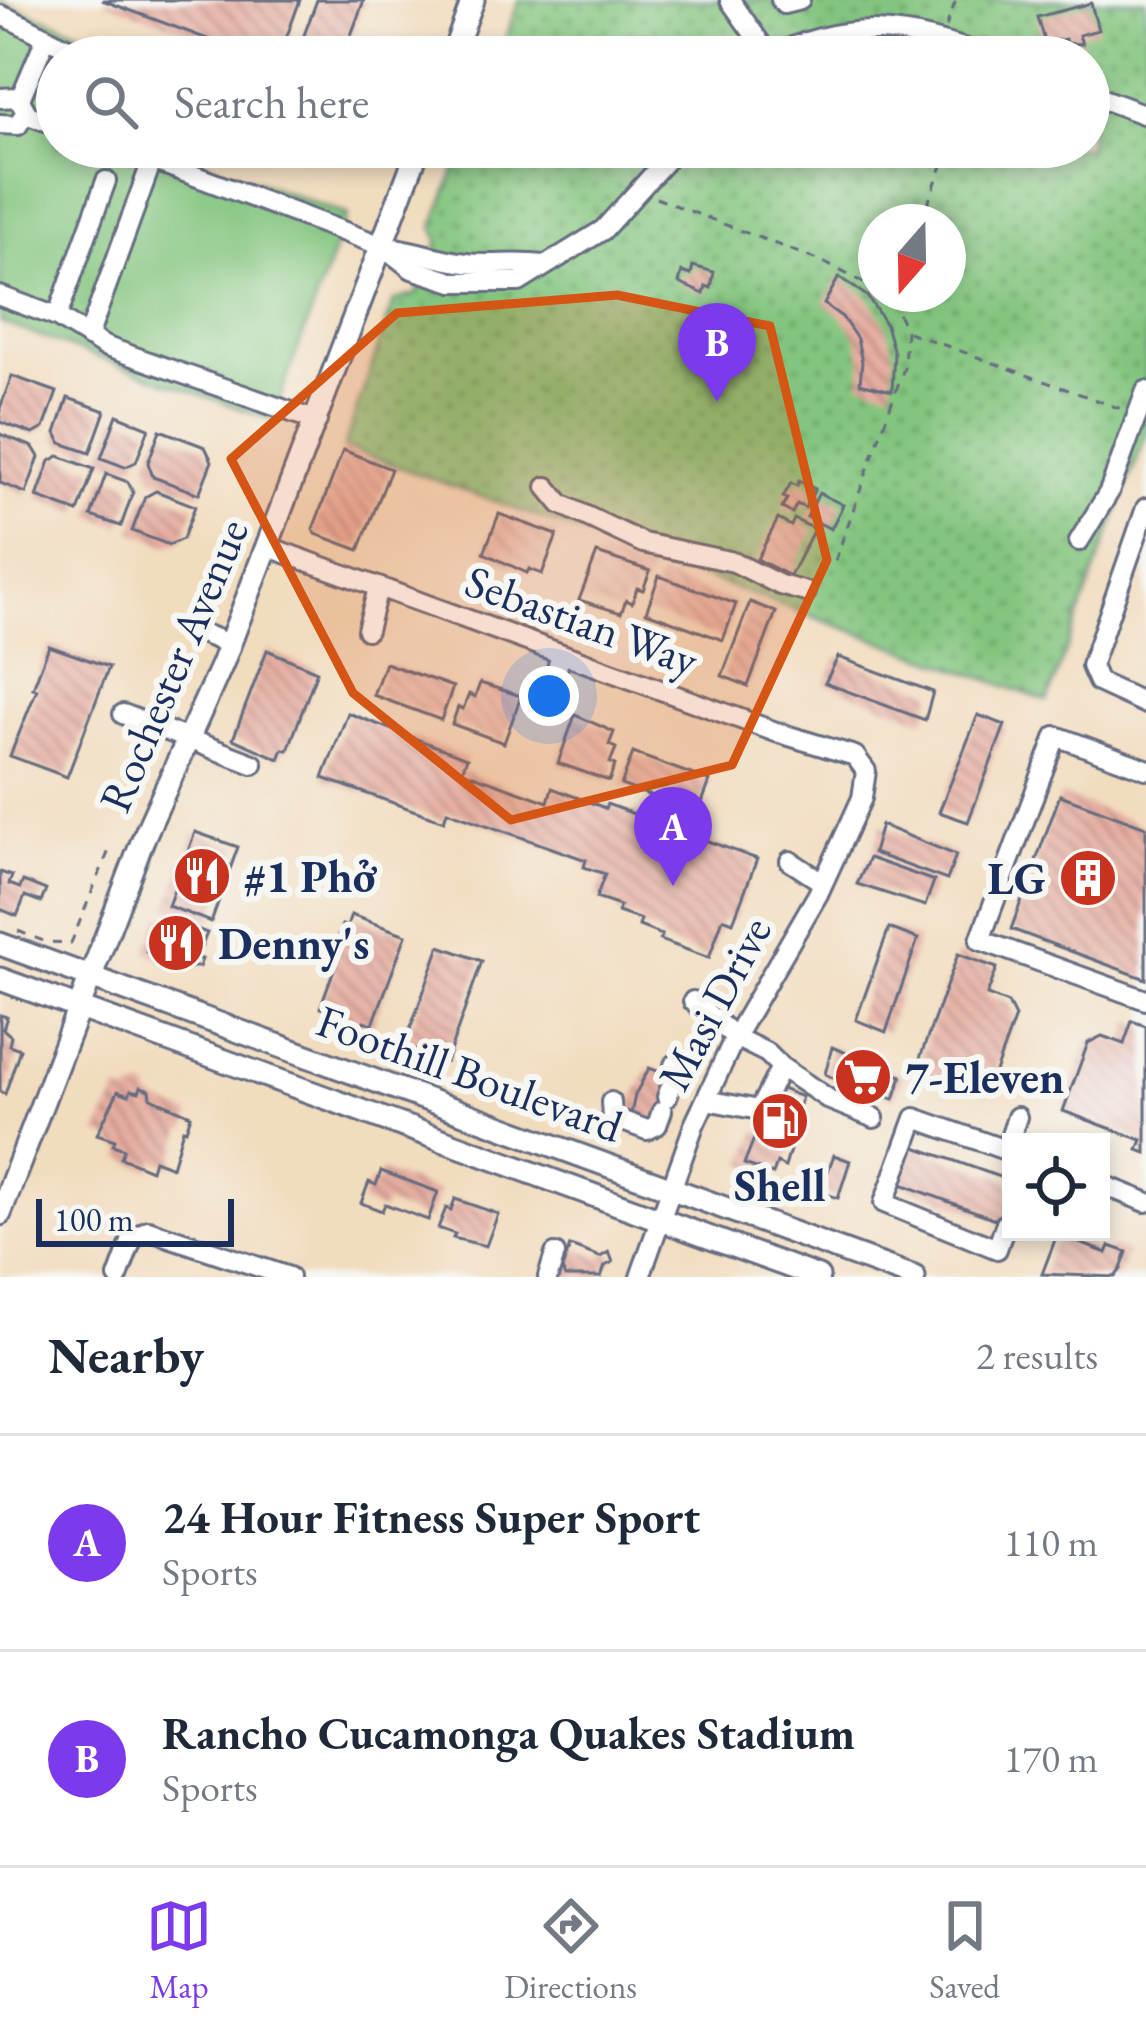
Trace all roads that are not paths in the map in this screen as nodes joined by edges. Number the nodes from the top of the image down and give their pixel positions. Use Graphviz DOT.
graph roads {
  1 [pos="473,0"];
  2 [pos="730,0"];
  3 [pos="781,0"];
  4 [pos="800,0"];
  5 [pos="0,15"];
  6 [pos="42,36"];
  7 [pos="460,36"];
  8 [pos="755,36"];
  9 [pos="828,36"];
  10 [pos="922,36"];
  11 [pos="36,59"];
  12 [pos="1110,102"];
  13 [pos="15,104"];
  14 [pos="1146,116"];
  15 [pos="2,128"];
  16 [pos="149,168"];
  17 [pos="187,168"];
  18 [pos="410,168"];
  19 [pos="660,168"];
  20 [pos="106,181"];
  21 [pos="382,246"];
  22 [pos="0,296"];
  23 [pos="57,317"];
  24 [pos="88,337"];
  25 [pos="1146,391"];
  26 [pos="317,421"];
  27 [pos="547,487"];
  28 [pos="1146,508"];
  29 [pos="1079,541"];
  30 [pos="266,547"];
  31 [pos="378,588"];
  32 [pos="806,592"];
  33 [pos="186,627"];
  34 [pos="367,630"];
  35 [pos="230,644"];
  36 [pos="561,654"];
  37 [pos="550,695"];
  38 [pos="1146,704"];
  39 [pos="123,714"];
  40 [pos="188,740"];
  41 [pos="253,764"];
  42 [pos="1146,770"];
  43 [pos="866,771"];
  44 [pos="790,861"];
  45 [pos="822,882"];
  46 [pos="6,939"];
  47 [pos="90,978"];
  48 [pos="0,979"];
  49 [pos="693,1000"];
  50 [pos="1146,1000"];
  51 [pos="78,1009"];
  52 [pos="735,1037"];
  53 [pos="674,1065"];
  54 [pos="781,1067"];
  55 [pos="706,1100"];
  56 [pos="611,1102"];
  57 [pos="1017,1117"];
  58 [pos="874,1118"];
  59 [pos="1013,1133"];
  60 [pos="1002,1149"];
  61 [pos="9,1163"];
  62 [pos="672,1188"];
  63 [pos="1110,1188"];
  64 [pos="1146,1202"];
  65 [pos="0,1214"];
  66 [pos="661,1219"];
  67 [pos="1002,1235"];
  68 [pos="555,1254"];
  69 [pos="118,1277"];
  70 [pos="289,1277"];
  71 [pos="548,1277"];
  72 [pos="640,1277"];
  73 [pos="818,1277"];
  74 [pos="914,1277"];
  1 -- 7 [label="main road"];
  2 -- 8 [label="street"];
  3 -- 4 [label="street"];
  5 -- 6 [label="street"];
  9 -- 10 [label="street"];
  11 -- 13 [label="street"];
  12 -- 14 [label="street"];
  13 -- 15 [label="street"];
  16 -- 24 [label="street"];
  17 -- 21 [label="street"];
  18 -- 21 [label="main road, Rochester Avenue"];
  19 -- 21 [label="street"];
  20 -- 23 [label="street"];
  21 -- 26 [label="main road, Rochester Avenue"];
  22 -- 23 [label="street"];
  23 -- 24 [label="street"];
  24 -- 26 [label="street"];
  25 -- 29 [label="street"];
  26 -- 30 [label="main road, Rochester Avenue"];
  27 -- 32 [label="street"];
  28 -- 38 [label="street"];
  30 -- 31 [label="street, Sebastian Way"];
  30 -- 35 [label="main road, Rochester Avenue"];
  31 -- 34 [label="street"];
  31 -- 36 [label="street, Sebastian Way"];
  33 -- 35 [label="street"];
  35 -- 40 [label="main road, Rochester Avenue"];
  36 -- 37 [label="street"];
  36 -- 43 [label="street, Sebastian Way"];
  39 -- 40 [label="street"];
  40 -- 41 [label="street"];
  40 -- 47 [label="main road, Rochester Avenue"];
  42 -- 50 [label="street"];
  43 -- 45 [label="street, Masi Drive"];
  44 -- 45 [label="street"];
  45 -- 52 [label="street, Masi Drive"];
  46 -- 47 [label="main road, Foothill Boulevard"];
  47 -- 51 [label="main road, Rochester Avenue"];
  47 -- 62 [label="main road, Foothill Boulevard"];
  48 -- 51 [label="main road, Foothill Boulevard"];
  49 -- 52 [label="street"];
  51 -- 61 [label="main road, Rochester Avenue"];
  51 -- 66 [label="main road, Foothill Boulevard"];
  52 -- 54 [label="street"];
  52 -- 55 [label="street, Masi Drive"];
  53 -- 56 [label="street"];
  54 -- 55 [label="street"];
  54 -- 58 [label="street"];
  55 -- 62 [label="street, Masi Drive"];
  57 -- 59 [label="street"];
  60 -- 67 [label="street"];
  61 -- 65 [label="main road, Rochester Avenue"];
  62 -- 66 [label="street, Masi Drive"];
  62 -- 74 [label="main road, Foothill Boulevard"];
  63 -- 64 [label="street"];
  66 -- 72 [label="street, Masi Drive"];
  66 -- 73 [label="main road, Foothill Boulevard"];
  68 -- 71 [label="street"];
  69 -- 70 [label="street"];
}
